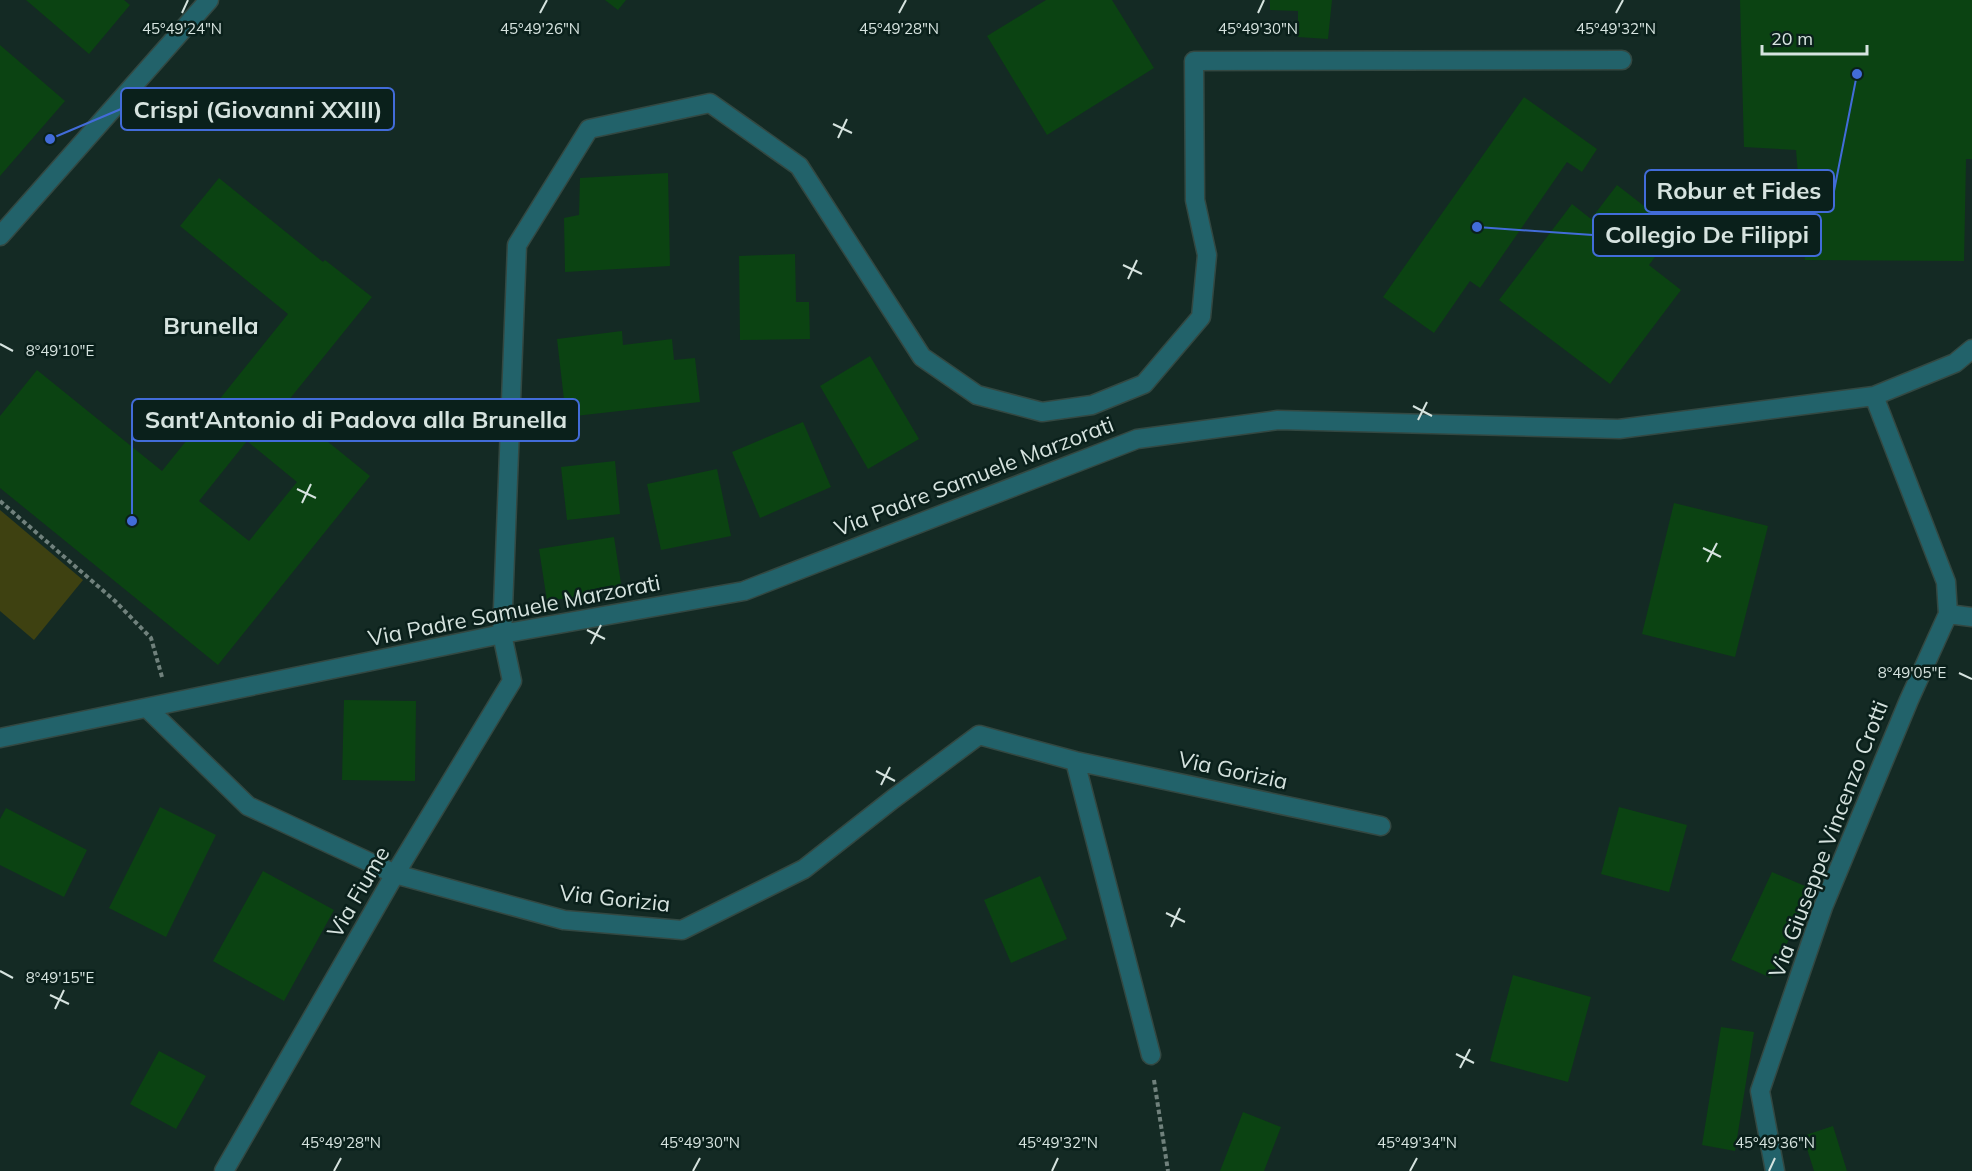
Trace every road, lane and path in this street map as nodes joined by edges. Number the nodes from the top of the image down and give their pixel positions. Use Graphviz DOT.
graph roads {
  1 [pos="209,0"];
  2 [pos="1622,60"];
  3 [pos="3,228"];
  4 [pos="1972,349"];
  5 [pos="1874,396"];
  6 [pos="0,501"];
  7 [pos="1948,614"];
  8 [pos="1972,617"];
  9 [pos="502,634"];
  10 [pos="169,704"];
  11 [pos="147,708"];
  12 [pos="0,738"];
  13 [pos="1075,761"];
  14 [pos="1381,826"];
  15 [pos="396,874"];
  16 [pos="1151,1054"];
  17 [pos="224,1171"];
  18 [pos="1168,1171"];
  19 [pos="1775,1171"];
  1 -- 3 [label="street"];
  2 -- 9 [label="street, Via Fiume"];
  4 -- 5 [label="street, Via Padre Samuele Marzorati"];
  5 -- 7 [label="street, Via Giuseppe Vincenzo Crotti"];
  5 -- 9 [label="street, Via Padre Samuele Marzorati"];
  6 -- 10 [label="path"];
  7 -- 8 [label="street"];
  7 -- 19 [label="street, Via Giuseppe Vincenzo Crotti"];
  9 -- 10 [label="street, Via Padre Samuele Marzorati"];
  9 -- 15 [label="street, Via Fiume"];
  10 -- 11 [label="street, Via Padre Samuele Marzorati"];
  11 -- 12 [label="street, Via Padre Samuele Marzorati"];
  11 -- 15 [label="street, Via Gorizia"];
  13 -- 14 [label="street, Via Gorizia"];
  13 -- 15 [label="street, Via Gorizia"];
  13 -- 16 [label="street"];
  15 -- 17 [label="street, Via Fiume"];
  16 -- 18 [label="path"];
}
